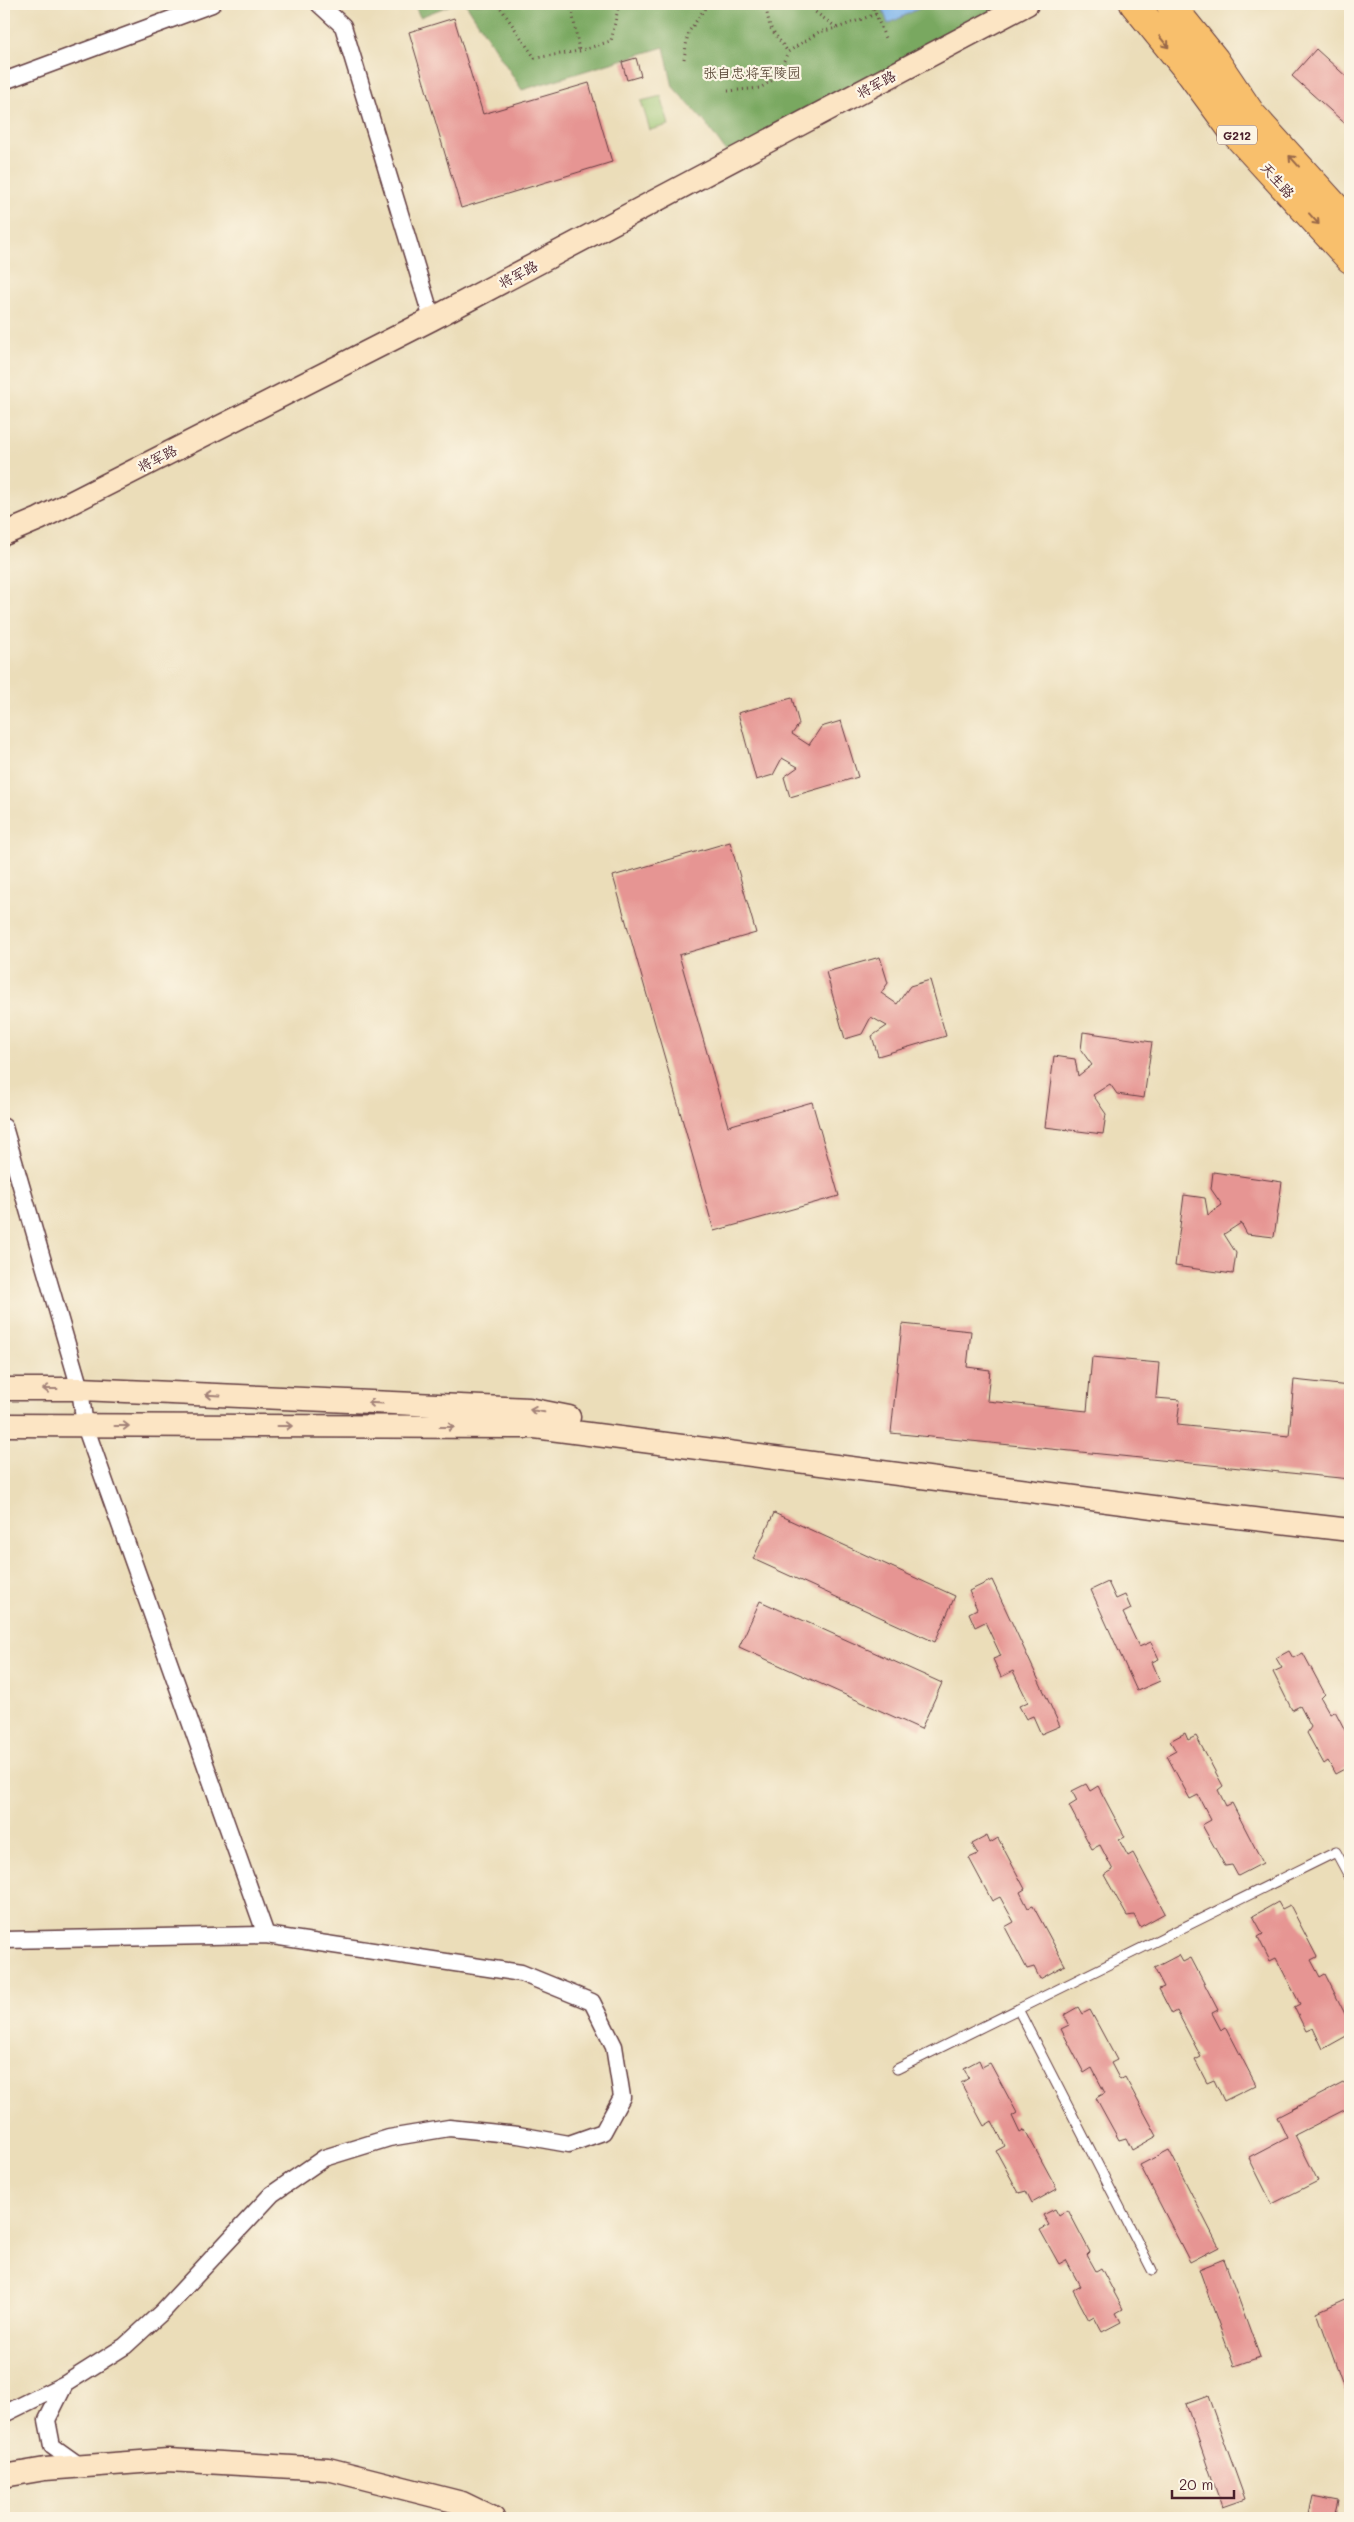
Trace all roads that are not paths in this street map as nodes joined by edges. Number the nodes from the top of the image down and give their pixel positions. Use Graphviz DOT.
graph roads {
  1 [pos="212,4"];
  2 [pos="319,4"];
  3 [pos="1027,4"];
  4 [pos="1134,4"];
  5 [pos="1170,4"];
  6 [pos="4,80"];
  7 [pos="1350,223"];
  8 [pos="1350,259"];
  9 [pos="432,319"];
  10 [pos="4,534"];
  11 [pos="4,1127"];
  12 [pos="4,1389"];
  13 [pos="80,1389"];
  14 [pos="4,1425"];
  15 [pos="84,1426"];
  16 [pos="791,1459"];
  17 [pos="1350,1530"];
  18 [pos="1350,1878"];
  19 [pos="266,1935"];
  20 [pos="4,1940"];
  21 [pos="1018,2009"];
  22 [pos="897,2069"];
  23 [pos="1152,2270"];
  24 [pos="65,2384"];
  25 [pos="4,2414"];
  26 [pos="80,2466"];
  27 [pos="4,2476"];
  28 [pos="493,2518"];
  1 -- 6 [label="street"];
  2 -- 9 [label="street"];
  3 -- 9 [label="street, 将军路"];
  4 -- 8 [label="highway, 天生路 / G212, one-way"];
  7 -- 5 [label="highway, 天生路 / G212, one-way"];
  9 -- 10 [label="street, 将军路"];
  11 -- 13 [label="street"];
  13 -- 12 [label="street, one-way"];
  13 -- 15 [label="street"];
  16 -- 13 [label="street, one-way"];
  14 -- 15 [label="street"];
  15 -- 16 [label="street, one-way"];
  15 -- 19 [label="street"];
  16 -- 17 [label="street"];
  18 -- 21 [label="lane"];
  19 -- 20 [label="street"];
  19 -- 24 [label="street"];
  21 -- 22 [label="lane"];
  21 -- 23 [label="lane"];
  24 -- 25 [label="street"];
  24 -- 26 [label="street"];
  26 -- 27 [label="street"];
  26 -- 28 [label="street"];
}
